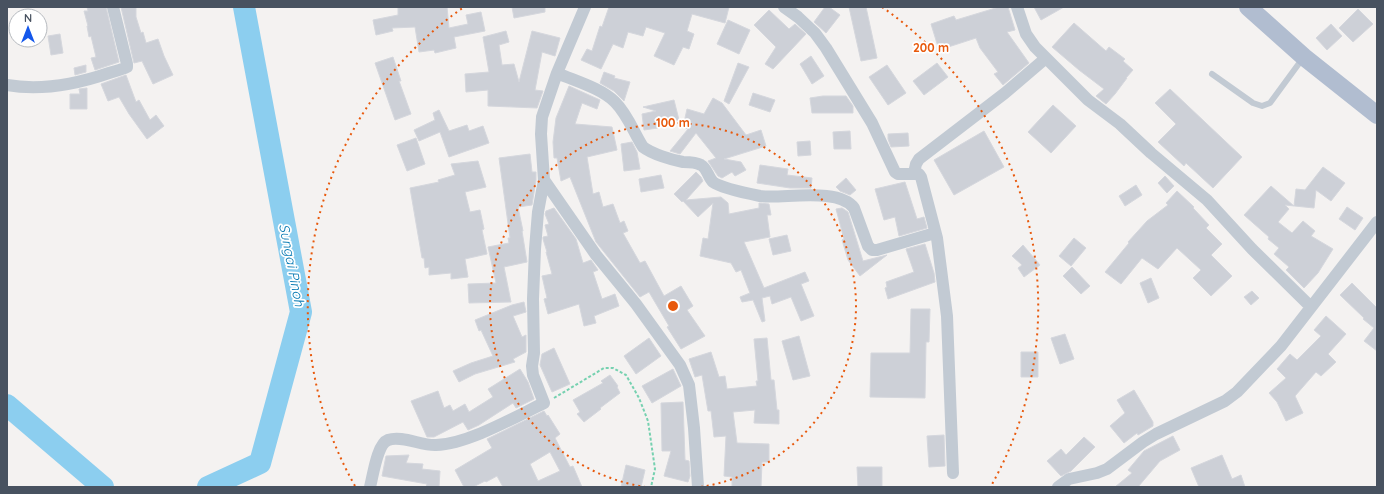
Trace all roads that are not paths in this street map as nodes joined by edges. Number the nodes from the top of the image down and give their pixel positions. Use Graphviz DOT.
graph roads {
  1 [pos="113,7"];
  2 [pos="585,7"];
  3 [pos="784,7"];
  4 [pos="1017,7"];
  5 [pos="1254,8"];
  6 [pos="1304,57"];
  7 [pos="1046,58"];
  8 [pos="557,73"];
  9 [pos="1212,74"];
  10 [pos="7,85"];
  11 [pos="1377,102"];
  12 [pos="1377,115"];
  13 [pos="914,173"];
  14 [pos="544,180"];
  15 [pos="1377,222"];
  16 [pos="935,233"];
  17 [pos="1311,307"];
  18 [pos="953,473"];
  19 [pos="370,487"];
  20 [pos="698,487"];
  21 [pos="1058,487"];
  1 -- 10 [label="street"];
  2 -- 8 [label="street"];
  3 -- 13 [label="street"];
  4 -- 7 [label="street"];
  5 -- 6 [label="main road"];
  5 -- 11 [label="main road"];
  6 -- 9 [label="lane"];
  6 -- 12 [label="main road"];
  7 -- 13 [label="street"];
  7 -- 17 [label="street"];
  8 -- 14 [label="street"];
  8 -- 16 [label="street"];
  13 -- 16 [label="street"];
  14 -- 19 [label="street"];
  14 -- 20 [label="street"];
  15 -- 17 [label="street"];
  16 -- 18 [label="street"];
  17 -- 21 [label="street"];
}
